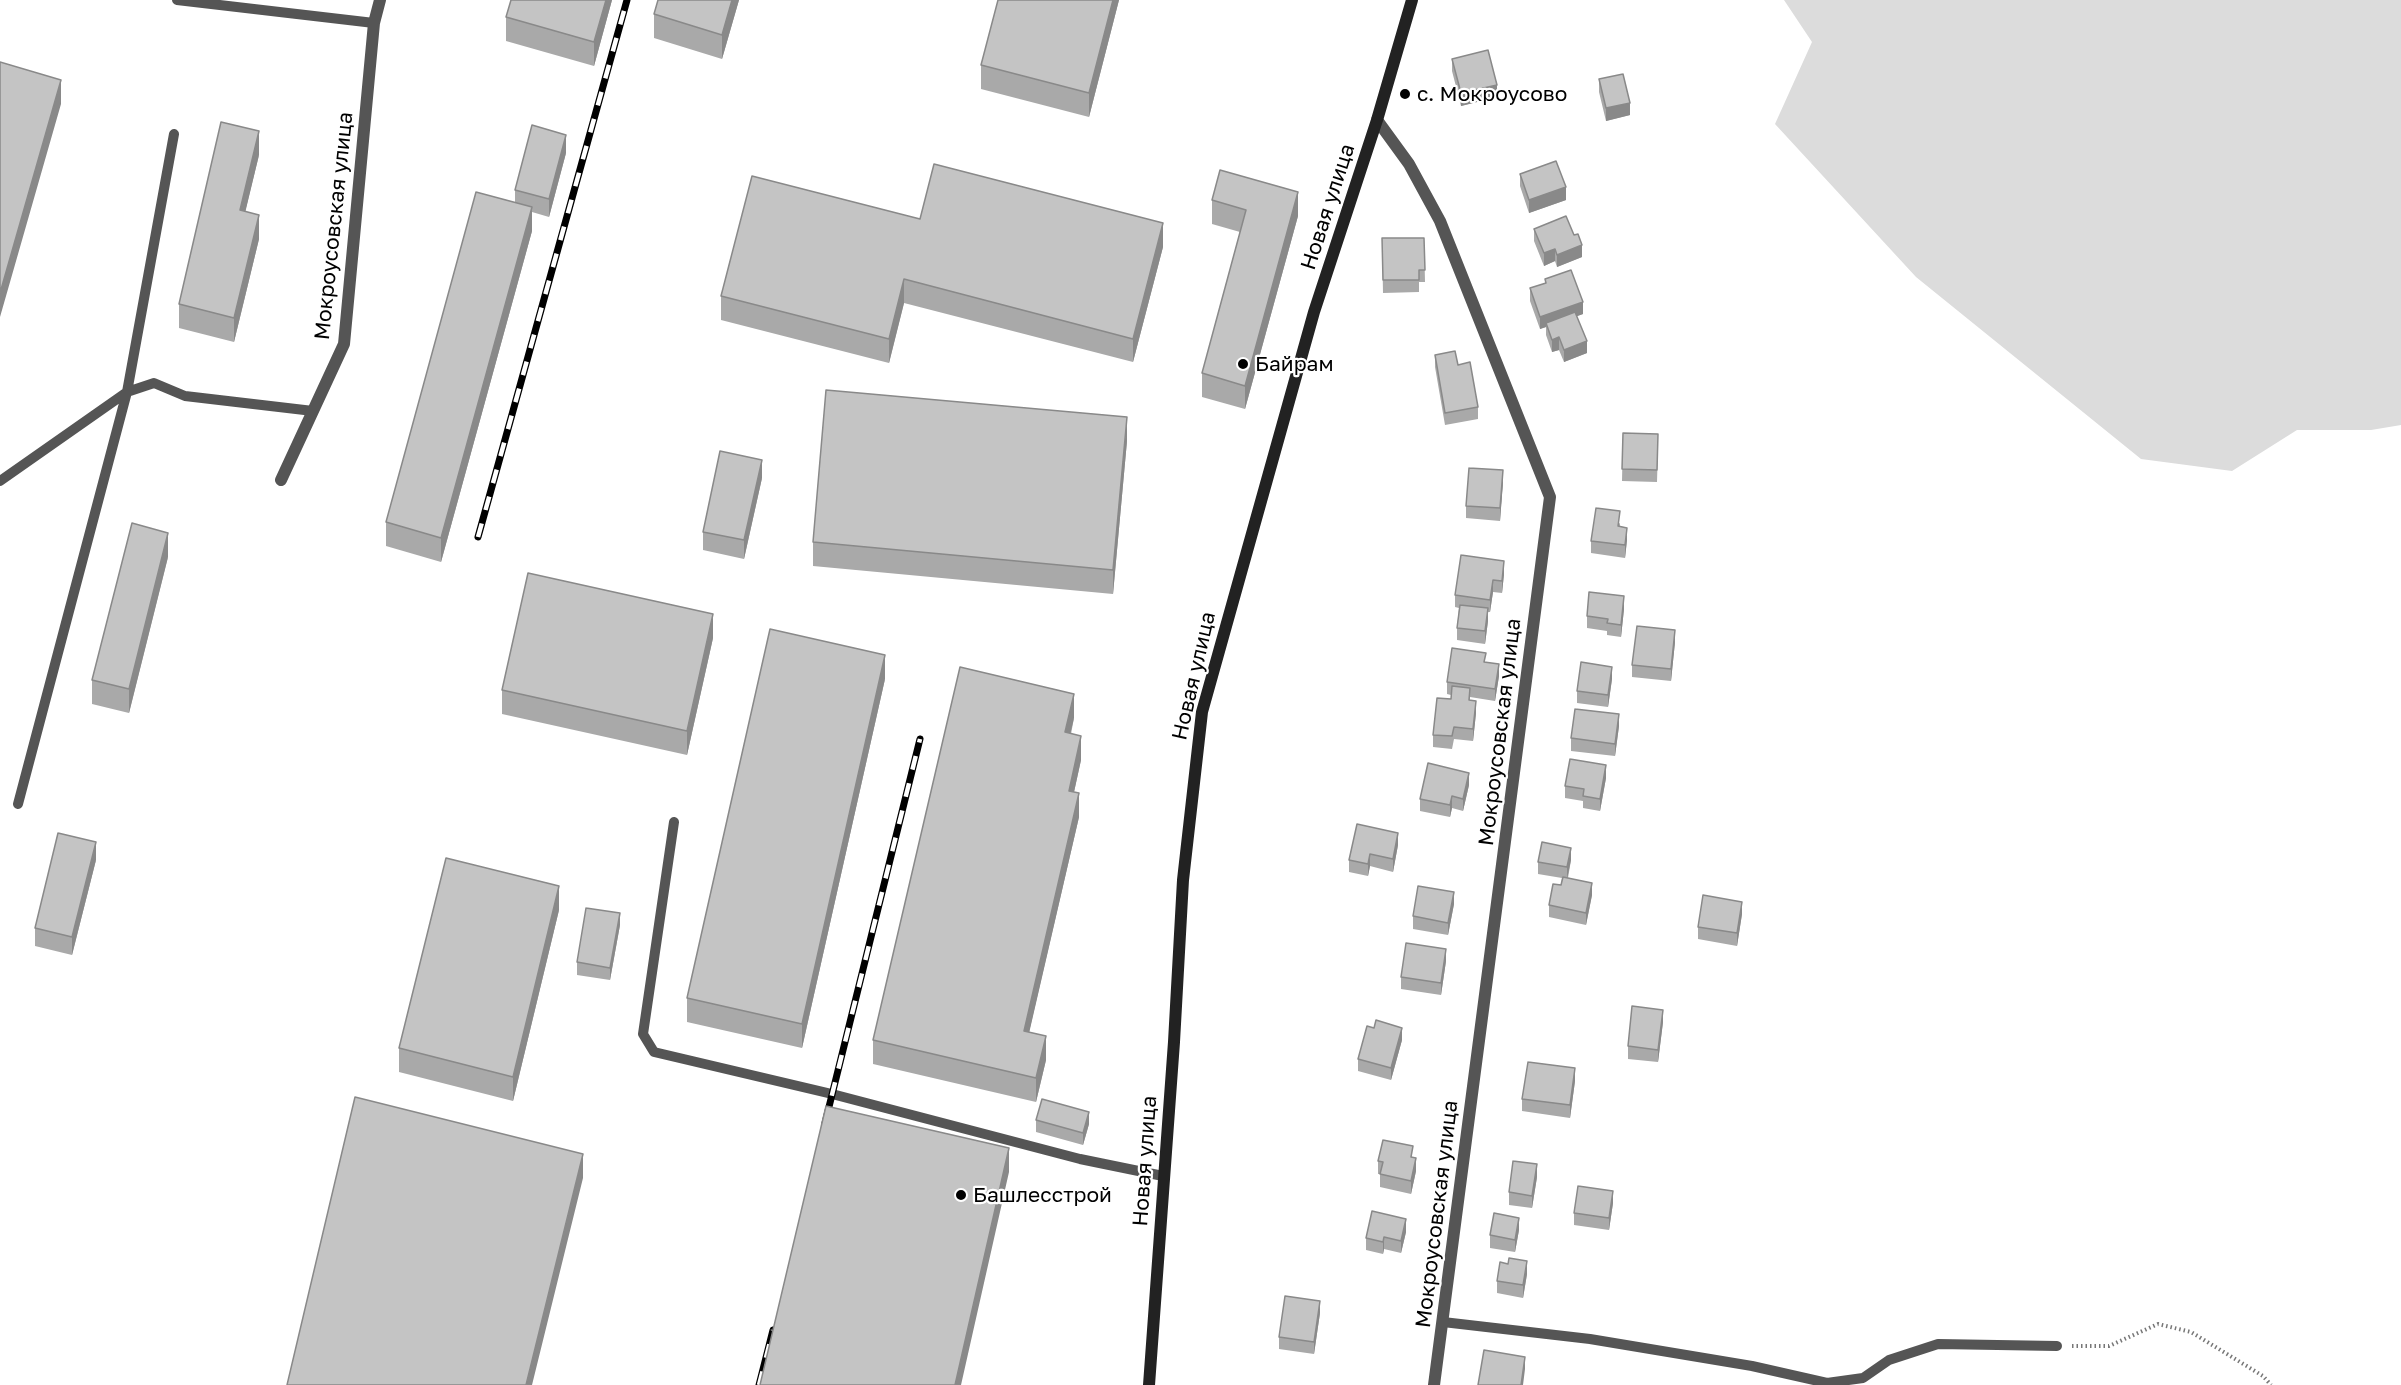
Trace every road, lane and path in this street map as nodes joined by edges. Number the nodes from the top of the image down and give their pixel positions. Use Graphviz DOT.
graph roads {
  1 [pos="177,0"];
  2 [pos="380,0"];
  3 [pos="1412,0"];
  4 [pos="374,23"];
  5 [pos="1377,120"];
  6 [pos="174,134"];
  7 [pos="126,392"];
  8 [pos="313,411"];
  9 [pos="281,480"];
  10 [pos="0,481"];
  11 [pos="18,804"];
  12 [pos="674,822"];
  13 [pos="1163,1176"];
  14 [pos="1443,1322"];
  15 [pos="2057,1346"];
  16 [pos="1149,1385"];
  17 [pos="1434,1385"];
  18 [pos="2271,1385"];
  1 -- 4 [label="lane"];
  2 -- 4 [label="street, Мокроусовская улица"];
  3 -- 5 [label="main road, Новая улица"];
  4 -- 8 [label="street, Мокроусовская улица"];
  5 -- 13 [label="main road, Новая улица"];
  5 -- 14 [label="street, Мокроусовская улица"];
  6 -- 7 [label="lane"];
  7 -- 8 [label="lane"];
  7 -- 10 [label="lane"];
  7 -- 11 [label="lane"];
  8 -- 9 [label="street, Мокроусовская улица"];
  12 -- 13 [label="lane"];
  13 -- 16 [label="main road, Новая улица"];
  14 -- 15 [label="lane"];
  14 -- 17 [label="street, Мокроусовская улица"];
  15 -- 18 [label="path"];
}
